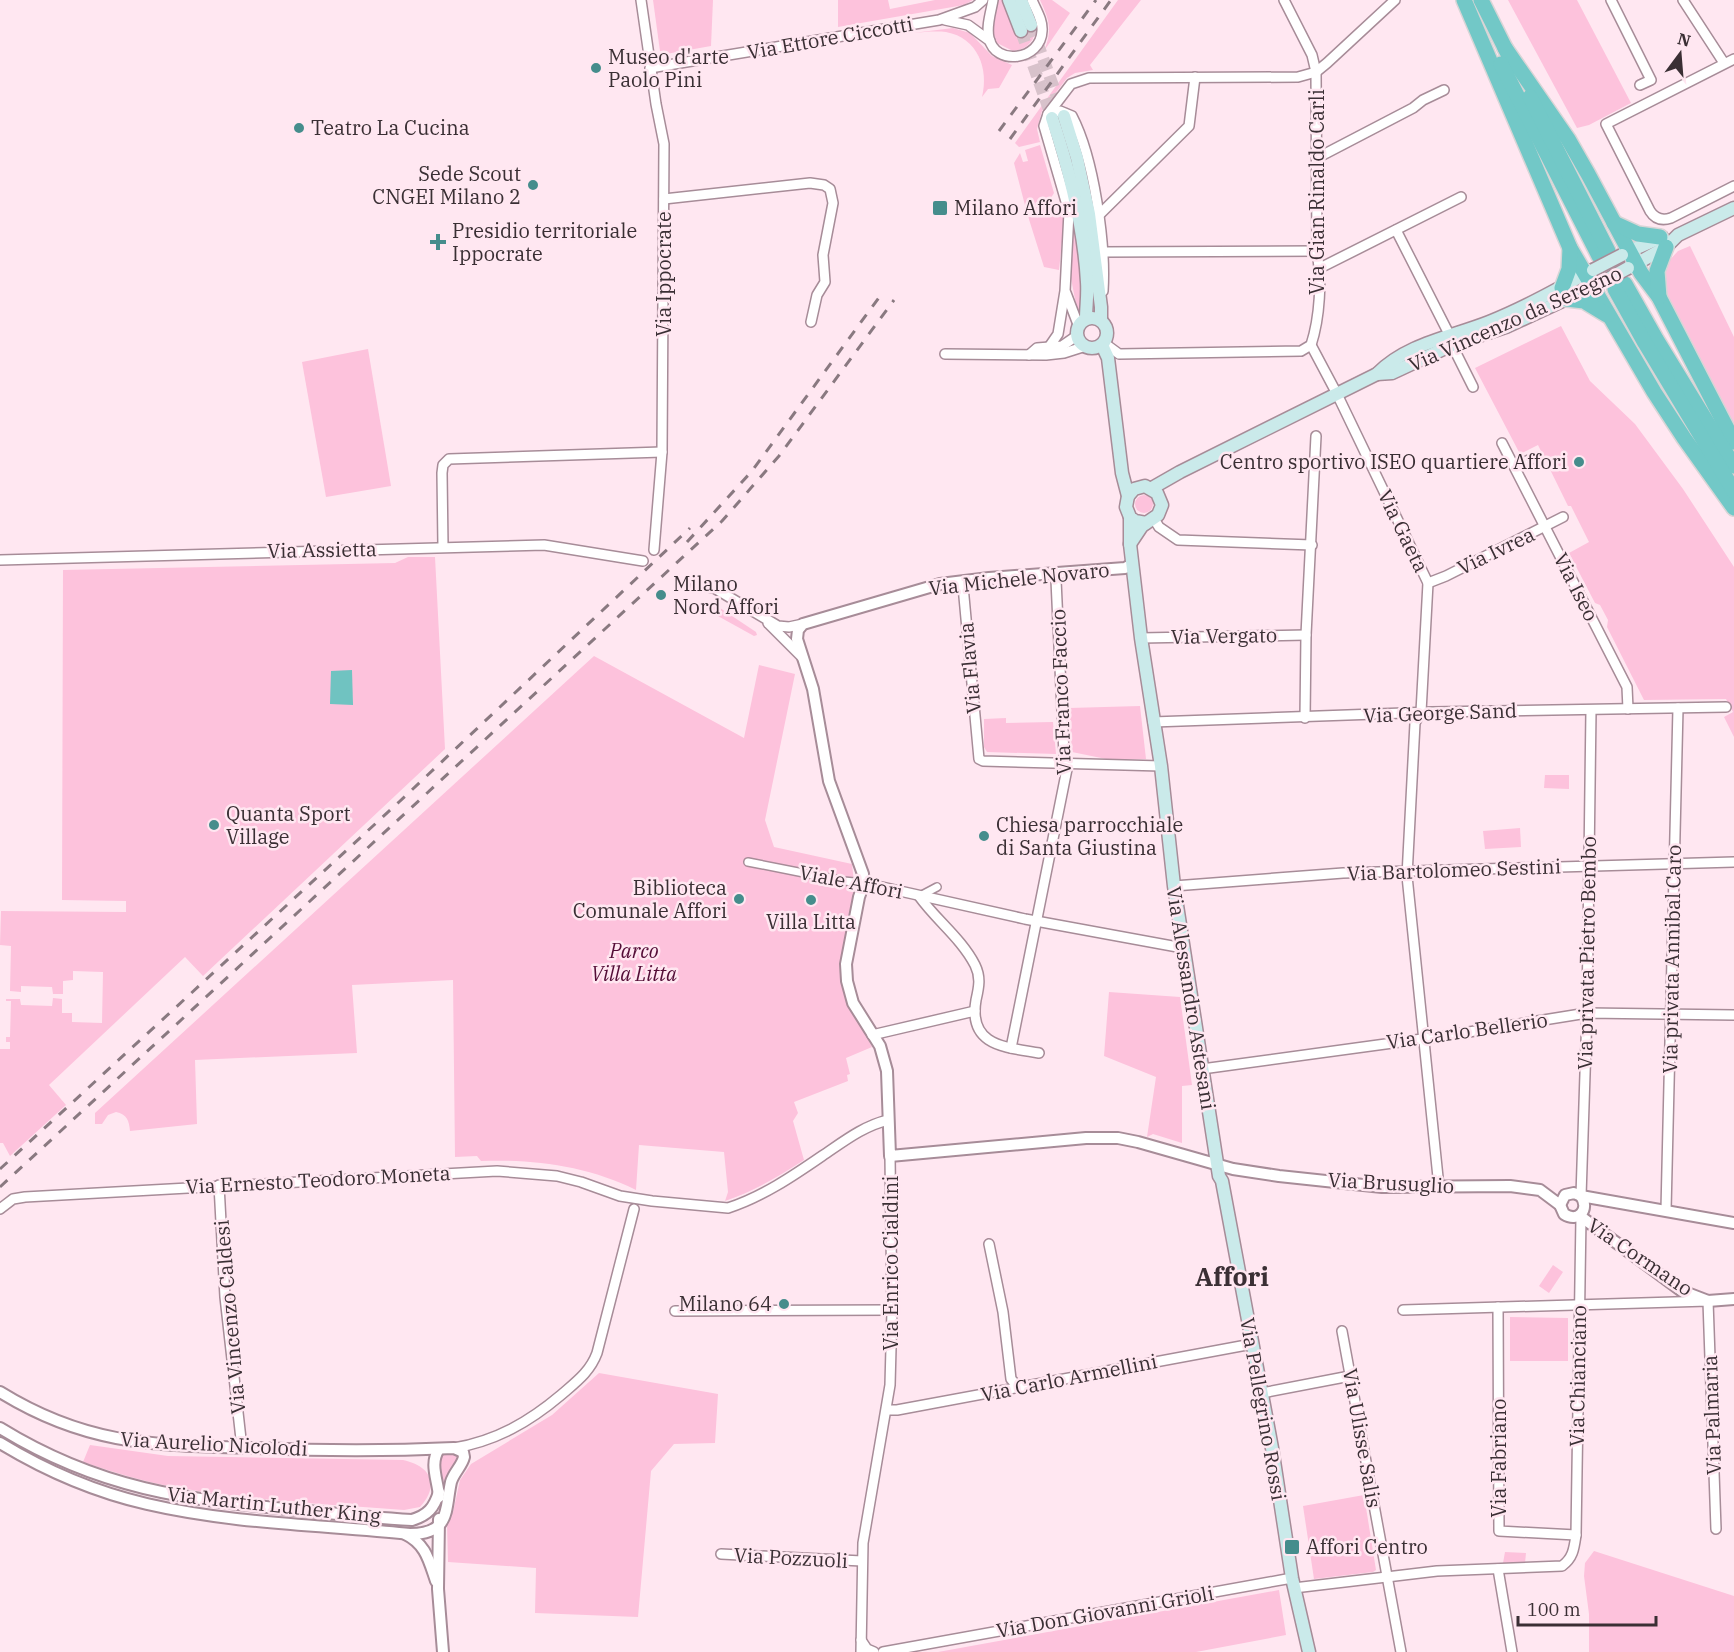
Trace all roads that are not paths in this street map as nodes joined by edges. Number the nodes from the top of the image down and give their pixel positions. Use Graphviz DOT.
graph roads {
  1 [pos="641,0"];
  2 [pos="984,0"];
  3 [pos="993,0"];
  4 [pos="1009,0"];
  5 [pos="1021,0"];
  6 [pos="1032,0"];
  7 [pos="1284,0"];
  8 [pos="1395,0"];
  9 [pos="1464,0"];
  10 [pos="1469,0"];
  11 [pos="1481,0"];
  12 [pos="1611,0"];
  13 [pos="1683,0"];
  14 [pos="939,20"];
  15 [pos="990,41"];
  16 [pos="1505,48"];
  17 [pos="1729,61"];
  18 [pos="650,68"];
  19 [pos="1316,72"];
  20 [pos="1195,77"];
  21 [pos="1640,85"];
  22 [pos="1444,90"];
  23 [pos="1055,116"];
  24 [pos="1544,136"];
  25 [pos="1317,158"];
  26 [pos="1734,186"];
  27 [pos="1461,197"];
  28 [pos="664,199"];
  29 [pos="1731,208"];
  30 [pos="1098,216"];
  31 [pos="1614,223"];
  32 [pos="1396,230"];
  33 [pos="1663,242"];
  34 [pos="1570,248"];
  35 [pos="1317,251"];
  36 [pos="1102,252"];
  37 [pos="1607,266"];
  38 [pos="1320,268"];
  39 [pos="1065,291"];
  40 [pos="1564,293"];
  41 [pos="1659,297"];
  42 [pos="1101,314"];
  43 [pos="1609,317"];
  44 [pos="811,322"];
  45 [pos="1081,327"];
  46 [pos="1450,339"];
  47 [pos="1097,345"];
  48 [pos="1311,345"];
  49 [pos="1049,347"];
  50 [pos="945,354"];
  51 [pos="1029,355"];
  52 [pos="1473,387"];
  53 [pos="1337,394"];
  54 [pos="1317,436"];
  55 [pos="1502,442"];
  56 [pos="1734,442"];
  57 [pos="662,452"];
  58 [pos="1533,458"];
  59 [pos="1734,466"];
  60 [pos="1515,467"];
  61 [pos="1122,469"];
  62 [pos="1138,487"];
  63 [pos="1734,491"];
  64 [pos="1156,492"];
  65 [pos="1128,496"];
  66 [pos="1734,508"];
  67 [pos="1130,517"];
  68 [pos="1563,517"];
  69 [pos="1150,521"];
  70 [pos="1546,526"];
  71 [pos="1130,544"];
  72 [pos="1312,544"];
  73 [pos="443,546"];
  74 [pos="654,550"];
  75 [pos="0,560"];
  76 [pos="643,561"];
  77 [pos="1132,564"];
  78 [pos="1047,574"];
  79 [pos="968,580"];
  80 [pos="1428,583"];
  81 [pos="695,587"];
  82 [pos="762,618"];
  83 [pos="803,624"];
  84 [pos="1306,636"];
  85 [pos="1141,638"];
  86 [pos="805,659"];
  87 [pos="1726,707"];
  88 [pos="1678,708"];
  89 [pos="1628,709"];
  90 [pos="1591,710"];
  91 [pos="1421,712"];
  92 [pos="1305,718"];
  93 [pos="1153,722"];
  94 [pos="1065,762"];
  95 [pos="1161,766"];
  96 [pos="748,862"];
  97 [pos="1734,862"];
  98 [pos="1673,864"];
  99 [pos="1589,866"];
  100 [pos="1407,871"];
  101 [pos="864,883"];
  102 [pos="1174,886"];
  103 [pos="937,887"];
  104 [pos="920,896"];
  105 [pos="1034,917"];
  106 [pos="1183,948"];
  107 [pos="975,1011"];
  108 [pos="1587,1013"];
  109 [pos="1672,1013"];
  110 [pos="1734,1015"];
  111 [pos="872,1035"];
  112 [pos="1423,1038"];
  113 [pos="1011,1048"];
  114 [pos="1040,1053"];
  115 [pos="1202,1069"];
  116 [pos="888,1120"];
  117 [pos="890,1156"];
  118 [pos="1218,1166"];
  119 [pos="219,1185"];
  120 [pos="1439,1187"];
  121 [pos="620,1196"];
  122 [pos="1581,1196"];
  123 [pos="652,1201"];
  124 [pos="1560,1205"];
  125 [pos="0,1209"];
  126 [pos="634,1209"];
  127 [pos="1666,1210"];
  128 [pos="1580,1216"];
  129 [pos="1734,1223"];
  130 [pos="989,1244"];
  131 [pos="1734,1299"];
  132 [pos="1708,1301"];
  133 [pos="1579,1305"];
  134 [pos="1498,1307"];
  135 [pos="892,1310"];
  136 [pos="1403,1310"];
  137 [pos="675,1311"];
  138 [pos="1342,1331"];
  139 [pos="1252,1344"];
  140 [pos="1350,1376"];
  141 [pos="1019,1388"];
  142 [pos="0,1392"];
  143 [pos="1262,1393"];
  144 [pos="887,1410"];
  145 [pos="0,1428"];
  146 [pos="0,1443"];
  147 [pos="242,1448"];
  148 [pos="454,1448"];
  149 [pos="439,1449"];
  150 [pos="411,1450"];
  151 [pos="433,1463"];
  152 [pos="439,1492"];
  153 [pos="440,1524"];
  154 [pos="1716,1529"];
  155 [pos="402,1533"];
  156 [pos="1576,1535"];
  157 [pos="721,1554"];
  158 [pos="862,1561"];
  159 [pos="1498,1569"];
  160 [pos="1388,1576"];
  161 [pos="1293,1583"];
  162 [pos="438,1589"];
  163 [pos="861,1640"];
  164 [pos="442,1652"];
  165 [pos="861,1652"];
  166 [pos="874,1652"];
  167 [pos="883,1652"];
  168 [pos="1308,1652"];
  169 [pos="1401,1652"];
  170 [pos="1512,1652"];
  1 -- 18 [label="street, Via Ippocrate"];
  2 -- 14 [label="street, Via Ettore Ciccotti"];
  3 -- 15 [label="street"];
  4 -- 5 [label="main road"];
  6 -- 15 [label="street, Via Ettore Ciccotti"];
  7 -- 19 [label="street"];
  8 -- 19 [label="street, Via Gian Rinaldo Carli"];
  9 -- 34 [label="highway"];
  10 -- 24 [label="highway"];
  11 -- 16 [label="highway"];
  12 -- 21 [label="street"];
  13 -- 17 [label="street"];
  14 -- 15 [label="street, Via Ettore Ciccotti"];
  14 -- 18 [label="street, Via Ettore Ciccotti"];
  16 -- 24 [label="highway"];
  16 -- 31 [label="highway"];
  17 -- 26 [label="street"];
  18 -- 28 [label="street, Via Ippocrate"];
  19 -- 20 [label="street"];
  19 -- 25 [label="street, Via Gian Rinaldo Carli"];
  20 -- 23 [label="street"];
  20 -- 30 [label="street"];
  22 -- 25 [label="street"];
  23 -- 30 [label="street, Via Alessandro Astesani"];
  23 -- 39 [label="street, Via Alessandro Astesani"];
  23 -- 42 [label="main road, Via Alessandro Astesani"];
  23 -- 45 [label="main road"];
  24 -- 37 [label="highway"];
  25 -- 35 [label="street, Via Gian Rinaldo Carli"];
  27 -- 32 [label="street"];
  28 -- 44 [label="street"];
  28 -- 57 [label="street, Via Ippocrate"];
  29 -- 33 [label="main road, Via Vincenzo da Seregno"];
  30 -- 36 [label="street, Via Alessandro Astesani"];
  31 -- 33 [label="highway"];
  31 -- 37 [label="highway"];
  32 -- 38 [label="street"];
  32 -- 46 [label="street"];
  33 -- 37 [label="main road, Via Vincenzo da Seregno"];
  33 -- 41 [label="highway"];
  34 -- 37 [label="highway"];
  34 -- 40 [label="highway"];
  35 -- 36 [label="street"];
  35 -- 38 [label="street, Via Gian Rinaldo Carli"];
  36 -- 42 [label="street, Via Alessandro Astesani"];
  37 -- 40 [label="main road, Via Vincenzo da Seregno"];
  37 -- 41 [label="highway"];
  37 -- 43 [label="highway"];
  38 -- 48 [label="street, Via Gian Rinaldo Carli"];
  39 -- 45 [label="street, Via Alessandro Astesani"];
  39 -- 49 [label="street, Via Alessandro Astesani"];
  40 -- 43 [label="highway"];
  40 -- 46 [label="main road, Via Vincenzo da Seregno"];
  41 -- 56 [label="highway"];
  42 -- 45 [label="main road"];
  42 -- 47 [label="main road, Via Alessandro Astesani"];
  43 -- 66 [label="highway"];
  45 -- 47 [label="main road, Via Alessandro Astesani"];
  45 -- 49 [label="street"];
  46 -- 52 [label="street"];
  46 -- 53 [label="main road, Via Vincenzo da Seregno"];
  47 -- 48 [label="street"];
  47 -- 51 [label="street"];
  47 -- 61 [label="main road, Via Alessandro Astesani"];
  48 -- 53 [label="street"];
  49 -- 51 [label="street"];
  50 -- 51 [label="street"];
  53 -- 64 [label="main road, Via Vincenzo da Seregno"];
  53 -- 80 [label="street, Via Gaeta"];
  54 -- 72 [label="street"];
  55 -- 60 [label="street, Via Iseo"];
  57 -- 73 [label="street"];
  57 -- 74 [label="street, Via Ippocrate"];
  58 -- 60 [label="street"];
  59 -- 63 [label="highway"];
  60 -- 70 [label="street, Via Iseo"];
  61 -- 62 [label="main road"];
  61 -- 65 [label="main road, Via Alessandro Astesani"];
  62 -- 64 [label="main road"];
  62 -- 65 [label="main road"];
  64 -- 69 [label="main road"];
  65 -- 67 [label="main road, Via Alessandro Astesani"];
  67 -- 69 [label="main road"];
  67 -- 71 [label="main road, Via Alessandro Astesani"];
  68 -- 70 [label="street, Via Ivrea"];
  69 -- 71 [label="main road"];
  69 -- 72 [label="street"];
  70 -- 80 [label="street, Via Ivrea"];
  70 -- 89 [label="street, Via Iseo"];
  71 -- 77 [label="main road, Via Alessandro Astesani"];
  72 -- 84 [label="street"];
  73 -- 75 [label="street, Via Assietta"];
  73 -- 76 [label="street, Via Assietta"];
  77 -- 78 [label="street, Via Michele Novaro"];
  77 -- 85 [label="main road, Via Alessandro Astesani"];
  78 -- 79 [label="street, Via Michele Novaro"];
  78 -- 94 [label="street, Via Franco Faccio"];
  79 -- 83 [label="street, Via Michele Novaro"];
  79 -- 94 [label="street, Via Flavia"];
  80 -- 91 [label="street, Via Gaeta"];
  81 -- 82 [label="street"];
  82 -- 83 [label="street"];
  82 -- 86 [label="street"];
  83 -- 86 [label="street"];
  84 -- 85 [label="street, Via Vergato"];
  84 -- 92 [label="street"];
  85 -- 93 [label="main road, Via Alessandro Astesani"];
  86 -- 101 [label="street"];
  87 -- 88 [label="street, Via George Sand"];
  88 -- 89 [label="street, Via George Sand"];
  88 -- 98 [label="street, Via privata Annibal Caro"];
  89 -- 90 [label="street, Via George Sand"];
  90 -- 91 [label="street, Via George Sand"];
  90 -- 99 [label="street, Via privata Pietro Bembo"];
  91 -- 92 [label="street, Via George Sand"];
  91 -- 100 [label="street, Via Gaeta"];
  92 -- 93 [label="street, Via George Sand"];
  93 -- 95 [label="main road, Via Alessandro Astesani"];
  94 -- 95 [label="street"];
  94 -- 105 [label="street, Via Franco Faccio"];
  95 -- 102 [label="main road, Via Alessandro Astesani"];
  96 -- 101 [label="street, Viale Affori"];
  97 -- 98 [label="street, Via Bartolomeo Sestini"];
  98 -- 99 [label="street, Via Bartolomeo Sestini"];
  98 -- 109 [label="street, Via privata Annibal Caro"];
  99 -- 100 [label="street, Via Bartolomeo Sestini"];
  99 -- 108 [label="street, Via privata Pietro Bembo"];
  100 -- 102 [label="street, Via Bartolomeo Sestini"];
  100 -- 112 [label="street, Via Gaeta"];
  101 -- 104 [label="street, Viale Affori"];
  101 -- 111 [label="street, Via Enrico Cialdini"];
  102 -- 106 [label="main road, Via Alessandro Astesani"];
  103 -- 104 [label="street"];
  104 -- 105 [label="street"];
  104 -- 107 [label="street, Viale Affori"];
  105 -- 106 [label="street"];
  105 -- 113 [label="street, Via Franco Faccio"];
  106 -- 115 [label="main road, Via Alessandro Astesani"];
  107 -- 111 [label="street"];
  107 -- 113 [label="street"];
  108 -- 109 [label="street, Via Carlo Bellerio"];
  108 -- 112 [label="street, Via Carlo Bellerio"];
  108 -- 122 [label="street, Via privata Pietro Bembo"];
  109 -- 110 [label="street, Via Carlo Bellerio"];
  109 -- 127 [label="street, Via privata Annibal Caro"];
  111 -- 116 [label="street, Via Enrico Cialdini"];
  112 -- 115 [label="street, Via Carlo Bellerio"];
  112 -- 120 [label="street, Via Gaeta"];
  113 -- 114 [label="street"];
  115 -- 118 [label="main road, Via Alessandro Astesani"];
  116 -- 117 [label="street, Via Enrico Cialdini"];
  116 -- 123 [label="street, Via Ernesto Teodoro Moneta"];
  117 -- 118 [label="street, Via Brusuglio"];
  117 -- 135 [label="street, Via Enrico Cialdini"];
  118 -- 120 [label="street, Via Brusuglio"];
  118 -- 139 [label="main road, Via Pellegrino Rossi"];
  119 -- 121 [label="street, Via Ernesto Teodoro Moneta"];
  119 -- 125 [label="street, Via Ernesto Teodoro Moneta"];
  119 -- 147 [label="street, Via Vincenzo Caldesi"];
  120 -- 124 [label="street, Via Brusuglio"];
  121 -- 123 [label="street, Via Ernesto Teodoro Moneta"];
  121 -- 126 [label="street, Via Ernesto Teodoro Moneta"];
  122 -- 124 [label="street"];
  122 -- 127 [label="street"];
  122 -- 128 [label="street"];
  123 -- 126 [label="street"];
  124 -- 128 [label="street, Via Brusuglio"];
  126 -- 148 [label="street"];
  127 -- 129 [label="street"];
  128 -- 132 [label="street, Via Cormano"];
  128 -- 133 [label="street, Via Chianciano"];
  130 -- 141 [label="street"];
  131 -- 132 [label="street, Via Cormano"];
  132 -- 133 [label="street"];
  132 -- 154 [label="street, Via Palmaria"];
  133 -- 134 [label="street"];
  133 -- 156 [label="street, Via Chianciano"];
  134 -- 136 [label="street"];
  134 -- 156 [label="street, Via Fabriano"];
  135 -- 137 [label="street"];
  135 -- 144 [label="street, Via Enrico Cialdini"];
  138 -- 140 [label="street, Via Ulisse Salis"];
  139 -- 141 [label="street, Via Carlo Armellini"];
  139 -- 143 [label="main road, Via Pellegrino Rossi"];
  140 -- 143 [label="street"];
  140 -- 160 [label="street, Via Ulisse Salis"];
  141 -- 144 [label="street, Via Carlo Armellini"];
  142 -- 147 [label="street, Via Aurelio Nicolodi"];
  143 -- 161 [label="main road, Via Pellegrino Rossi"];
  144 -- 158 [label="street, Via Enrico Cialdini"];
  145 -- 152 [label="street, Via Martin Luther King"];
  146 -- 155 [label="street, Via Martin Luther King"];
  147 -- 150 [label="street, Via Aurelio Nicolodi"];
  148 -- 149 [label="street, Via Aurelio Nicolodi"];
  148 -- 153 [label="street"];
  149 -- 150 [label="street, Via Aurelio Nicolodi"];
  149 -- 151 [label="street"];
  150 -- 151 [label="street"];
  151 -- 152 [label="street"];
  152 -- 153 [label="street"];
  153 -- 155 [label="street, Via Martin Luther King"];
  153 -- 162 [label="street"];
  155 -- 162 [label="street"];
  156 -- 159 [label="street, Via Chianciano"];
  157 -- 158 [label="street, Via Pozzuoli"];
  158 -- 163 [label="street, Via Enrico Cialdini"];
  159 -- 160 [label="street, Via Don Giovanni Grioli"];
  159 -- 170 [label="street"];
  160 -- 161 [label="street, Via Don Giovanni Grioli"];
  160 -- 169 [label="street, Via Ulisse Salis"];
  161 -- 167 [label="street, Via Don Giovanni Grioli"];
  161 -- 168 [label="main road, Via Pellegrino Rossi"];
  162 -- 164 [label="street"];
  163 -- 165 [label="street, Via Enrico Cialdini"];
  163 -- 166 [label="street"];
}
